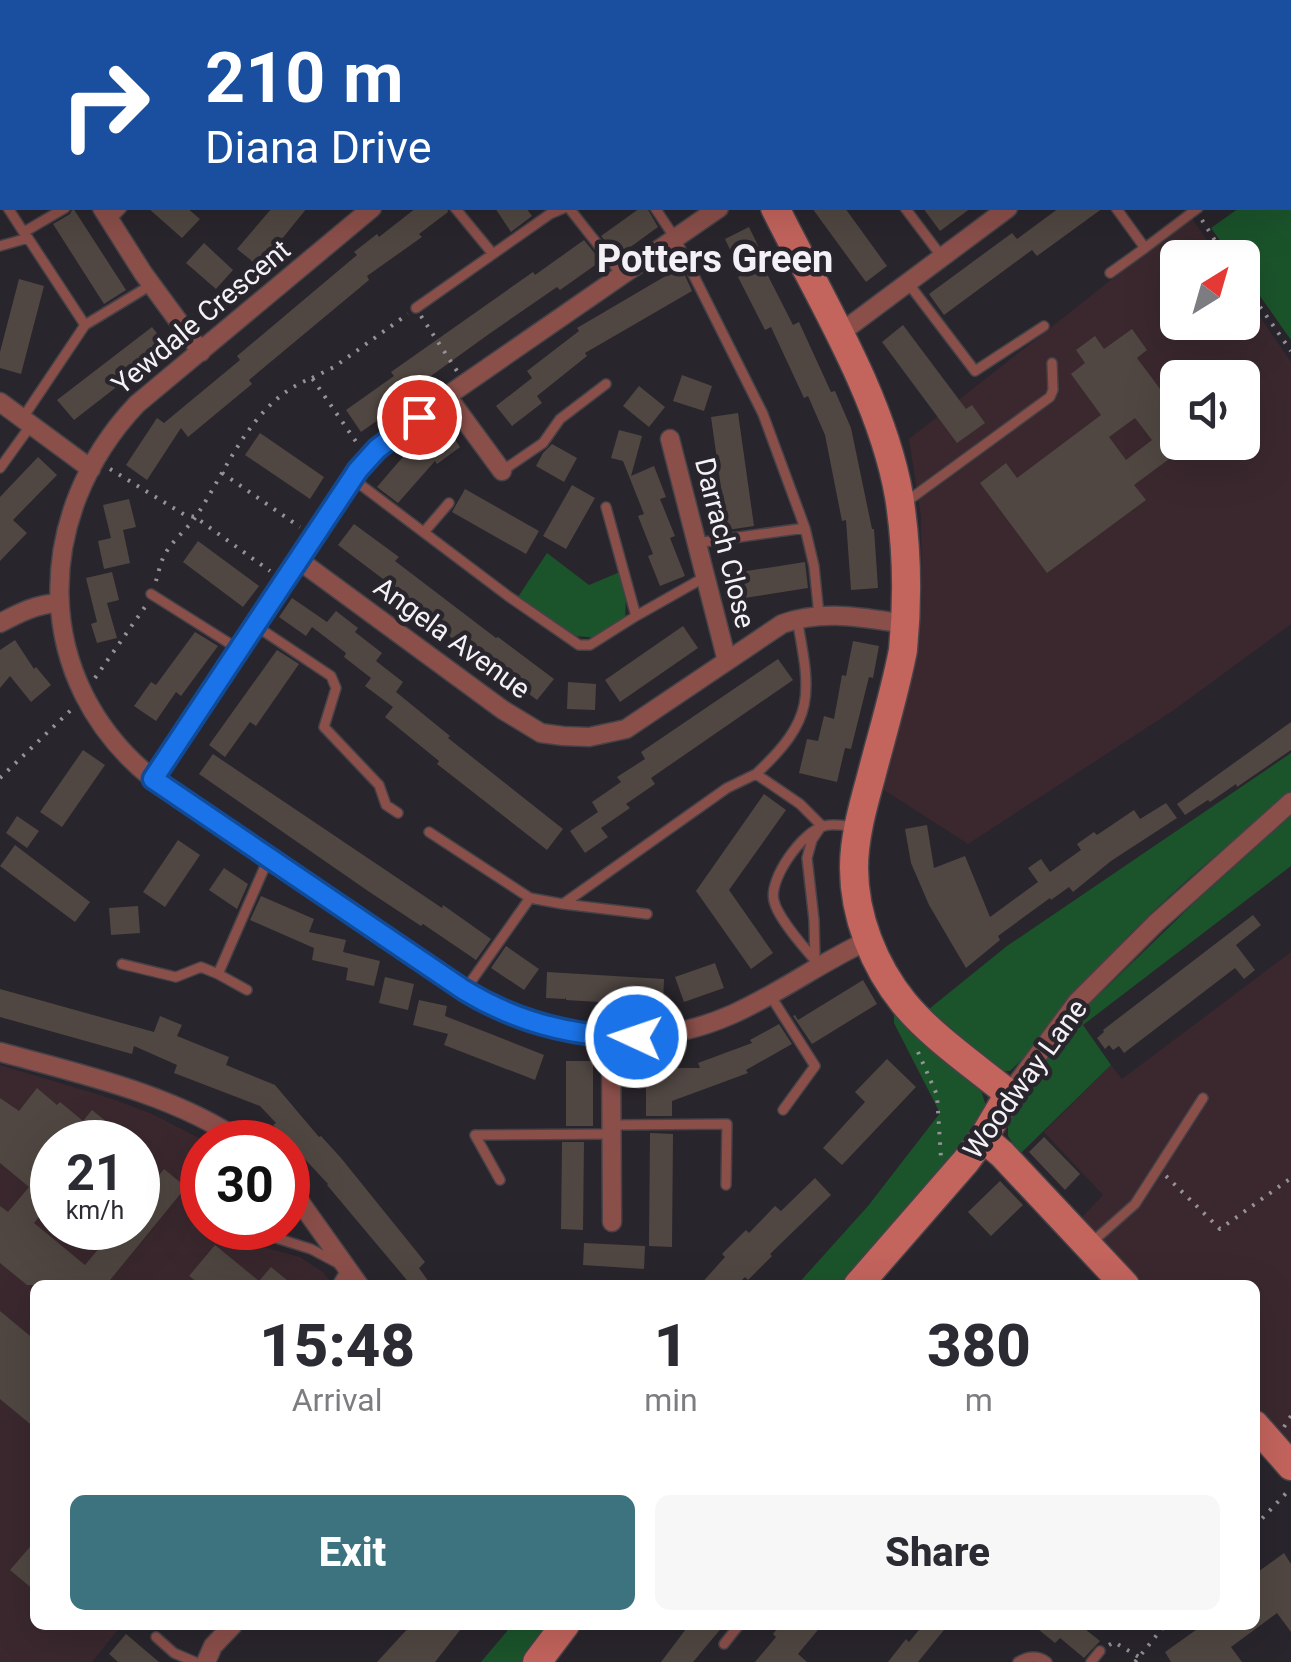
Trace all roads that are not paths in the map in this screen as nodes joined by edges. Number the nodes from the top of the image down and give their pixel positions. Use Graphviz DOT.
graph roads {
  1 [pos="9,210"];
  2 [pos="62,210"];
  3 [pos="370,210"];
  4 [pos="457,210"];
  5 [pos="561,210"];
  6 [pos="573,210"];
  7 [pos="656,210"];
  8 [pos="716,210"];
  9 [pos="776,210"];
  10 [pos="907,210"];
  11 [pos="1005,210"];
  12 [pos="1118,210"];
  13 [pos="1194,210"];
  14 [pos="111,212"];
  15 [pos="26,235"];
  16 [pos="676,238"];
  17 [pos="0,246"];
  18 [pos="1146,248"];
  19 [pos="493,254"];
  20 [pos="942,256"];
  21 [pos="1110,272"];
  22 [pos="622,275"];
  23 [pos="908,283"];
  24 [pos="151,285"];
  25 [pos="416,308"];
  26 [pos="85,324"];
  27 [pos="1044,326"];
  28 [pos="838,334"];
  29 [pos="201,352"];
  30 [pos="1052,363"];
  31 [pos="606,384"];
  32 [pos="447,396"];
  33 [pos="0,402"];
  34 [pos="27,422"];
  35 [pos="670,439"];
  36 [pos="0,468"];
  37 [pos="91,469"];
  38 [pos="502,471"];
  39 [pos="353,479"];
  40 [pos="448,503"];
  41 [pos="900,506"];
  42 [pos="606,507"];
  43 [pos="805,528"];
  44 [pos="424,532"];
  45 [pos="696,543"];
  46 [pos="300,560"];
  47 [pos="705,577"];
  48 [pos="152,594"];
  49 [pos="58,604"];
  50 [pos="819,615"];
  51 [pos="636,616"];
  52 [pos="797,618"];
  53 [pos="0,624"];
  54 [pos="906,624"];
  55 [pos="256,626"];
  56 [pos="240,650"];
  57 [pos="727,662"];
  58 [pos="756,774"];
  59 [pos="153,779"];
  60 [pos="1291,802"];
  61 [pos="398,814"];
  62 [pos="822,826"];
  63 [pos="859,827"];
  64 [pos="429,832"];
  65 [pos="269,857"];
  66 [pos="530,898"];
  67 [pos="563,904"];
  68 [pos="647,914"];
  69 [pos="867,941"];
  70 [pos="818,963"];
  71 [pos="122,964"];
  72 [pos="218,974"];
  73 [pos="247,990"];
  74 [pos="464,990"];
  75 [pos="770,995"];
  76 [pos="611,1037"];
  77 [pos="0,1052"];
  78 [pos="1008,1094"];
  79 [pos="1203,1098"];
  80 [pos="783,1110"];
  81 [pos="203,1120"];
  82 [pos="612,1130"];
  83 [pos="983,1138"];
  84 [pos="500,1180"];
  85 [pos="726,1184"];
  86 [pos="310,1222"];
  87 [pos="612,1222"];
  88 [pos="1088,1246"];
  89 [pos="310,1249"];
  90 [pos="342,1277"];
  91 [pos="862,1280"];
  92 [pos="1119,1280"];
  93 [pos="1269,1427"];
  94 [pos="1291,1466"];
  95 [pos="228,1630"];
  96 [pos="562,1630"];
  97 [pos="735,1630"];
  98 [pos="156,1637"];
  99 [pos="724,1644"];
  100 [pos="1100,1652"];
  101 [pos="195,1662"];
  102 [pos="206,1662"];
  103 [pos="536,1662"];
  104 [pos="1018,1662"];
  105 [pos="1047,1662"];
  106 [pos="1092,1662"];
  1 -- 15 [label="lane"];
  2 -- 15 [label="lane"];
  3 -- 29 [label="street, Yewdale Crescent"];
  4 -- 19 [label="lane"];
  5 -- 19 [label="lane"];
  6 -- 22 [label="lane"];
  7 -- 16 [label="lane"];
  8 -- 16 [label="street"];
  9 -- 28 [label="street"];
  10 -- 20 [label="lane"];
  11 -- 20 [label="street"];
  12 -- 18 [label="lane"];
  13 -- 18 [label="lane"];
  14 -- 24 [label="street"];
  15 -- 17 [label="lane"];
  15 -- 26 [label="lane"];
  16 -- 22 [label="street"];
  16 -- 43 [label="lane"];
  18 -- 21 [label="lane"];
  19 -- 25 [label="lane"];
  20 -- 23 [label="street"];
  22 -- 32 [label="street"];
  23 -- 27 [label="lane"];
  23 -- 28 [label="street"];
  24 -- 26 [label="lane"];
  24 -- 29 [label="street"];
  26 -- 34 [label="lane"];
  28 -- 41 [label="street"];
  29 -- 37 [label="street, Yewdale Crescent"];
  30 -- 41 [label="lane"];
  31 -- 38 [label="lane"];
  32 -- 38 [label="street"];
  32 -- 39 [label="street"];
  33 -- 34 [label="street"];
  34 -- 36 [label="lane"];
  34 -- 37 [label="street"];
  35 -- 45 [label="street, Darrach Close"];
  37 -- 49 [label="street, Yewdale Crescent"];
  39 -- 44 [label="lane"];
  39 -- 46 [label="street"];
  40 -- 44 [label="lane"];
  41 -- 54 [label="street"];
  42 -- 51 [label="lane"];
  43 -- 45 [label="lane"];
  43 -- 50 [label="lane"];
  44 -- 51 [label="lane"];
  45 -- 47 [label="street, Darrach Close"];
  46 -- 55 [label="street"];
  46 -- 57 [label="street, Angela Avenue"];
  47 -- 51 [label="lane"];
  47 -- 57 [label="street, Darrach Close"];
  48 -- 56 [label="lane"];
  49 -- 53 [label="street"];
  49 -- 59 [label="street, Yewdale Crescent"];
  50 -- 52 [label="street, Angela Avenue"];
  50 -- 54 [label="street, Angela Avenue"];
  52 -- 57 [label="street, Angela Avenue"];
  52 -- 58 [label="lane"];
  54 -- 63 [label="street"];
  55 -- 56 [label="street"];
  55 -- 61 [label="lane"];
  56 -- 59 [label="street"];
  58 -- 62 [label="lane"];
  58 -- 67 [label="lane"];
  59 -- 65 [label="street, Yewdale Crescent"];
  60 -- 78 [label="street, Woodway Lane"];
  62 -- 63 [label="lane"];
  62 -- 70 [label="lane"];
  62 -- 70 [label="lane"];
  63 -- 69 [label="street"];
  64 -- 66 [label="lane"];
  65 -- 72 [label="lane"];
  65 -- 74 [label="street, Yewdale Crescent"];
  66 -- 67 [label="lane"];
  66 -- 74 [label="lane"];
  67 -- 68 [label="lane"];
  69 -- 70 [label="street, Yewdale Crescent"];
  69 -- 78 [label="street"];
  70 -- 75 [label="street, Yewdale Crescent"];
  71 -- 72 [label="lane"];
  72 -- 73 [label="lane"];
  74 -- 76 [label="street, Yewdale Crescent"];
  75 -- 76 [label="street, Yewdale Crescent"];
  75 -- 80 [label="lane"];
  76 -- 82 [label="street"];
  77 -- 81 [label="street"];
  78 -- 83 [label="street, Woodway Lane"];
  79 -- 88 [label="lane"];
  82 -- 84 [label="lane"];
  82 -- 85 [label="lane"];
  82 -- 87 [label="street"];
  83 -- 88 [label="street"];
  83 -- 91 [label="street, Woodway Lane"];
  86 -- 90 [label="street"];
  88 -- 92 [label="street"];
  89 -- 90 [label="lane"];
  93 -- 94 [label="street"];
  95 -- 102 [label="street"];
  96 -- 103 [label="street"];
  97 -- 99 [label="lane"];
  98 -- 101 [label="lane"];
  100 -- 106 [label="lane"];
  104 -- 105 [label="lane"];
}
